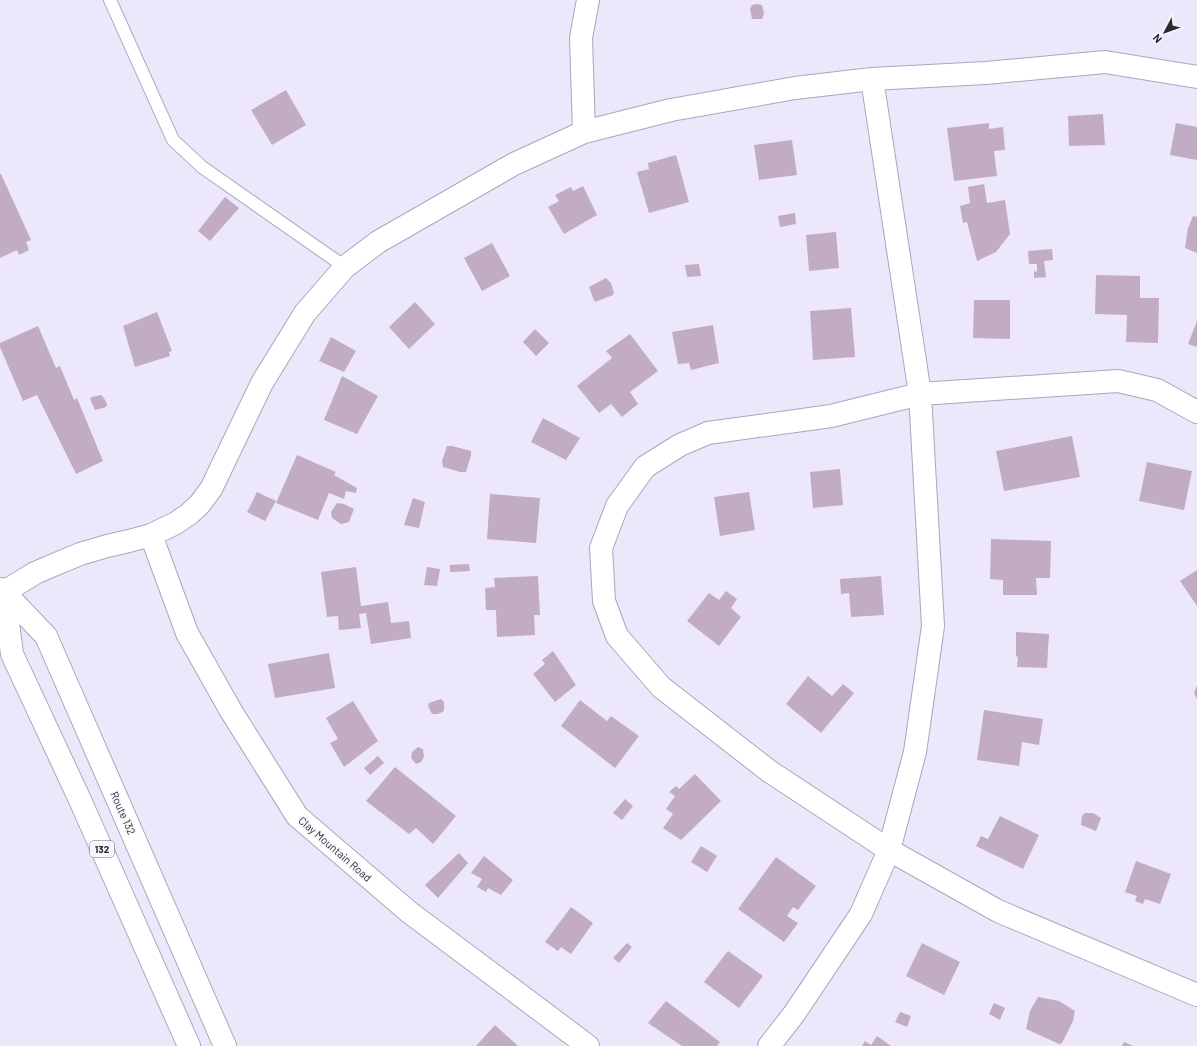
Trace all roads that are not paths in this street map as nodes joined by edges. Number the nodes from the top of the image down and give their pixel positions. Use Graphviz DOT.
graph roads {
  1 [pos="110,0"];
  2 [pos="588,0"];
  3 [pos="1197,77"];
  4 [pos="872,79"];
  5 [pos="584,132"];
  6 [pos="345,267"];
  7 [pos="920,394"];
  8 [pos="1197,412"];
  9 [pos="151,535"];
  10 [pos="1,590"];
  11 [pos="889,850"];
  12 [pos="1197,995"];
  13 [pos="189,1046"];
  14 [pos="225,1046"];
  15 [pos="588,1046"];
  16 [pos="769,1046"];
  1 -- 6 [label="lane"];
  2 -- 5 [label="main road"];
  3 -- 4 [label="main road"];
  4 -- 5 [label="main road"];
  4 -- 7 [label="main road"];
  5 -- 6 [label="main road"];
  6 -- 9 [label="main road"];
  7 -- 8 [label="main road"];
  7 -- 11 [label="main road"];
  7 -- 11 [label="main road"];
  9 -- 10 [label="main road"];
  9 -- 15 [label="main road, Clay Mountain Road"];
  10 -- 13 [label="main road, 132"];
  10 -- 14 [label="main road, Route 132"];
  11 -- 12 [label="main road"];
  11 -- 16 [label="main road"];
}
